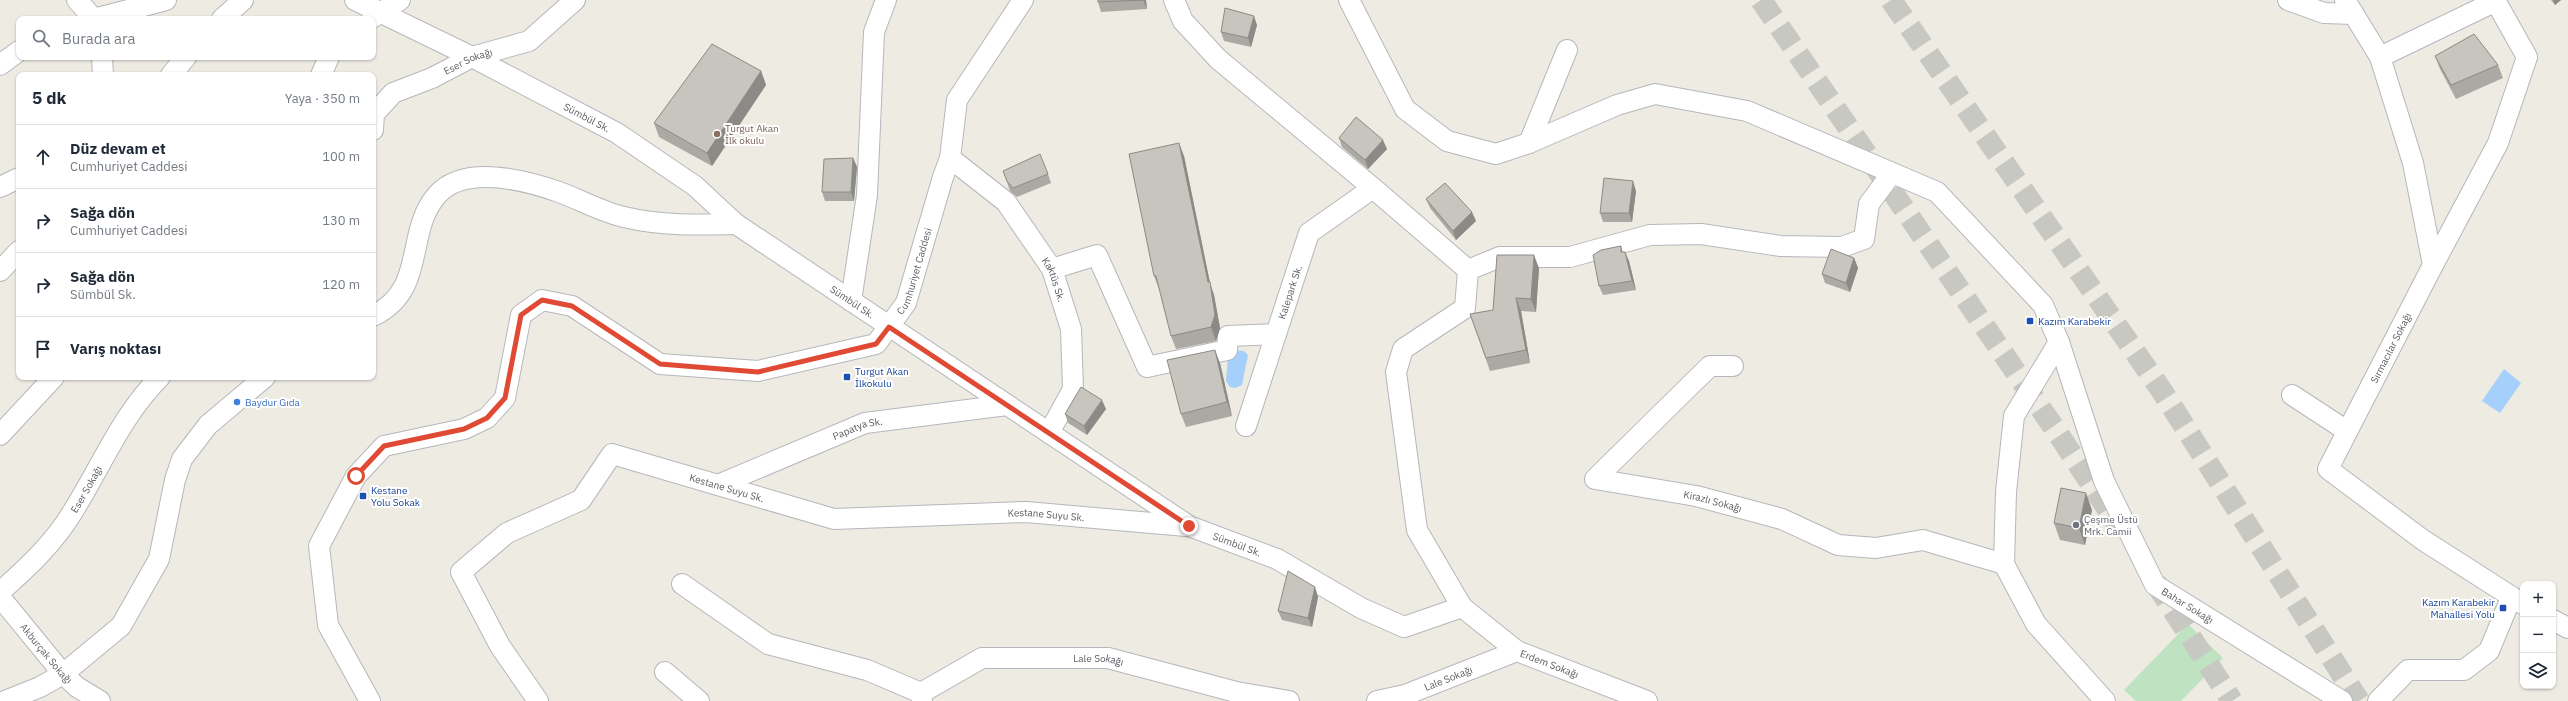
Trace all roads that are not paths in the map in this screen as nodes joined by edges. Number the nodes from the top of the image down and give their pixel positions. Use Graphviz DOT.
graph roads {
  1 [pos="77,0"];
  2 [pos="114,0"];
  3 [pos="166,0"];
  4 [pos="244,0"];
  5 [pos="355,0"];
  6 [pos="400,0"];
  7 [pos="575,0"];
  8 [pos="886,0"];
  9 [pos="1023,0"];
  10 [pos="1174,0"];
  11 [pos="1349,0"];
  12 [pos="2288,0"];
  13 [pos="2495,1"];
  14 [pos="2350,7"];
  15 [pos="376,15"];
  16 [pos="91,16"];
  17 [pos="97,16"];
  18 [pos="105,16"];
  19 [pos="225,16"];
  20 [pos="1567,50"];
  21 [pos="16,53"];
  22 [pos="472,57"];
  23 [pos="2380,57"];
  24 [pos="102,60"];
  25 [pos="184,60"];
  26 [pos="328,60"];
  27 [pos="0,65"];
  28 [pos="103,72"];
  29 [pos="174,72"];
  30 [pos="322,72"];
  31 [pos="376,112"];
  32 [pos="1529,143"];
  33 [pos="950,158"];
  34 [pos="1892,173"];
  35 [pos="16,179"];
  36 [pos="0,187"];
  37 [pos="1373,188"];
  38 [pos="736,224"];
  39 [pos="16,254"];
  40 [pos="2433,265"];
  41 [pos="1052,269"];
  42 [pos="1468,270"];
  43 [pos="0,271"];
  44 [pos="851,301"];
  45 [pos="376,315"];
  46 [pos="889,327"];
  47 [pos="1276,334"];
  48 [pos="2059,342"];
  49 [pos="1733,366"];
  50 [pos="51,380"];
  51 [pos="158,380"];
  52 [pos="262,380"];
  53 [pos="2292,395"];
  54 [pos="1007,405"];
  55 [pos="1246,426"];
  56 [pos="2348,431"];
  57 [pos="1049,433"];
  58 [pos="0,434"];
  59 [pos="718,485"];
  60 [pos="1189,526"];
  61 [pos="2004,564"];
  62 [pos="682,584"];
  63 [pos="0,592"];
  64 [pos="0,597"];
  65 [pos="2517,601"];
  66 [pos="1462,607"];
  67 [pos="2556,622"];
  68 [pos="2568,628"];
  69 [pos="1517,651"];
  70 [pos="665,672"];
  71 [pos="63,674"];
  72 [pos="921,697"];
  73 [pos="5,701"];
  74 [pos="100,701"];
  75 [pos="370,701"];
  76 [pos="538,701"];
  77 [pos="699,701"];
  78 [pos="1289,701"];
  79 [pos="1377,701"];
  80 [pos="1647,701"];
  81 [pos="2105,701"];
  82 [pos="2342,701"];
  83 [pos="2378,701"];
  1 -- 16 [label="street"];
  2 -- 17 [label="street"];
  3 -- 18 [label="street"];
  4 -- 19 [label="street"];
  5 -- 15 [label="street, Sümbül Sk."];
  6 -- 15 [label="street"];
  7 -- 22 [label="street, Eser Sokağı"];
  8 -- 44 [label="street"];
  9 -- 33 [label="street, Cumhuriyet Caddesi"];
  10 -- 37 [label="street"];
  11 -- 32 [label="street, Bahar Sokağı"];
  12 -- 14 [label="street"];
  13 -- 23 [label="street"];
  13 -- 40 [label="street, Sırmacılar Sokağı"];
  14 -- 23 [label="street"];
  15 -- 22 [label="street, Sümbül Sk."];
  20 -- 32 [label="street"];
  21 -- 27 [label="street"];
  22 -- 31 [label="street, Eser Sokağı"];
  22 -- 38 [label="street, Sümbül Sk."];
  23 -- 40 [label="street"];
  24 -- 28 [label="street"];
  25 -- 29 [label="street"];
  26 -- 30 [label="street"];
  32 -- 34 [label="street, Bahar Sokağı"];
  33 -- 41 [label="street, Kaktüs Sk."];
  33 -- 46 [label="street, Cumhuriyet Caddesi"];
  34 -- 42 [label="street"];
  34 -- 48 [label="street, Bahar Sokağı"];
  35 -- 36 [label="street"];
  37 -- 42 [label="street"];
  37 -- 47 [label="street, Kalepark Sk."];
  38 -- 44 [label="street, Sümbül Sk."];
  38 -- 45 [label="street"];
  39 -- 43 [label="street"];
  40 -- 56 [label="street, Sırmacılar Sokağı"];
  41 -- 47 [label="street"];
  41 -- 57 [label="street, Kaktüs Sk."];
  42 -- 66 [label="street"];
  44 -- 46 [label="street, Sümbül Sk."];
  46 -- 54 [label="street, Sümbül Sk."];
  46 -- 75 [label="street, Cumhuriyet Caddesi"];
  47 -- 55 [label="street, Kalepark Sk."];
  48 -- 61 [label="street"];
  48 -- 82 [label="street, Bahar Sokağı"];
  49 -- 61 [label="street, Kirazlı Sokağı"];
  50 -- 58 [label="street"];
  51 -- 63 [label="street, Eser Sokağı"];
  52 -- 71 [label="street"];
  53 -- 56 [label="street"];
  54 -- 57 [label="street, Sümbül Sk."];
  54 -- 59 [label="street, Papatya Sk."];
  56 -- 65 [label="street, Sırmacılar Sokağı"];
  57 -- 60 [label="street, Sümbül Sk."];
  59 -- 60 [label="street, Kestane Suyu Sk."];
  59 -- 76 [label="street, Kestane Suyu Sk."];
  60 -- 66 [label="street, Sümbül Sk."];
  61 -- 81 [label="street"];
  62 -- 72 [label="street"];
  64 -- 71 [label="street, Akburçak Sokağı"];
  65 -- 83 [label="street"];
  66 -- 69 [label="street, Erdem Sokağı"];
  67 -- 68 [label="street"];
  69 -- 79 [label="street, Lale Sokağı"];
  69 -- 80 [label="street, Erdem Sokağı"];
  70 -- 77 [label="street"];
  71 -- 73 [label="street"];
  71 -- 74 [label="street, Akburçak Sokağı"];
  72 -- 78 [label="street, Lale Sokağı"];
}
